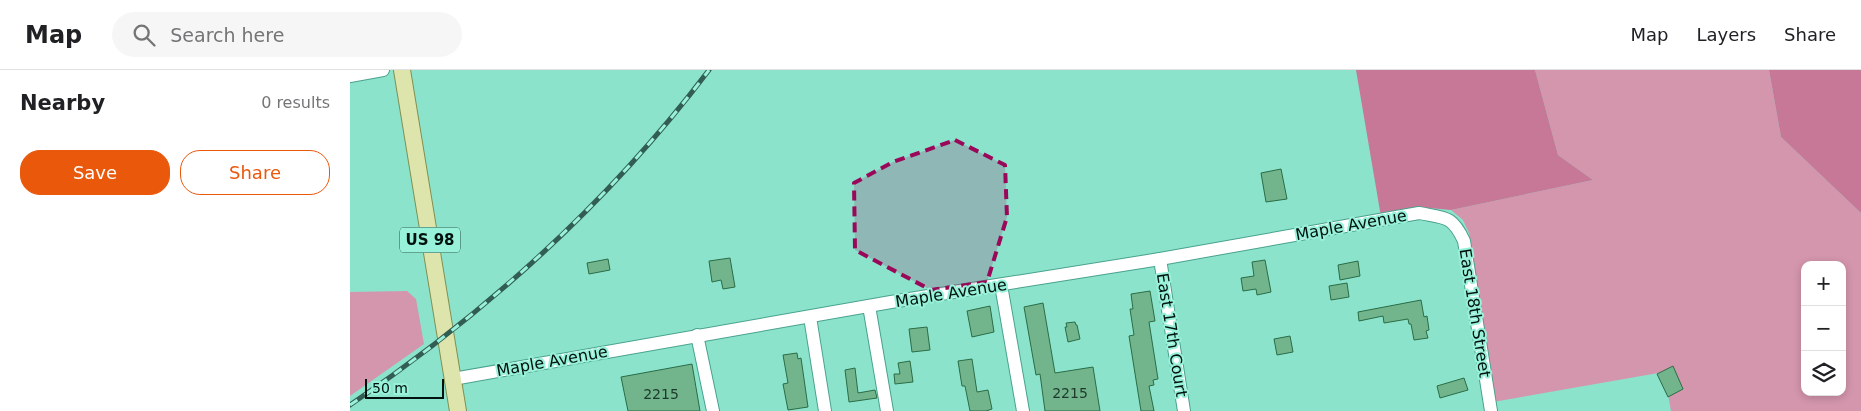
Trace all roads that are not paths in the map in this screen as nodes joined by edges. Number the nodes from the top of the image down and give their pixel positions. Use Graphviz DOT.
graph roads {
  1 [pos="383,70"];
  2 [pos="402,70"];
  3 [pos="350,76"];
  4 [pos="1450,219"];
  5 [pos="1160,259"];
  6 [pos="1001,285"];
  7 [pos="869,306"];
  8 [pos="810,317"];
  9 [pos="697,335"];
  10 [pos="453,379"];
  11 [pos="458,411"];
  12 [pos="712,411"];
  13 [pos="826,411"];
  14 [pos="887,411"];
  15 [pos="1023,411"];
  16 [pos="1184,411"];
  17 [pos="1491,411"];
  1 -- 3 [label="street"];
  2 -- 10 [label="main road, US 98"];
  4 -- 5 [label="street, Maple Avenue"];
  4 -- 17 [label="street, East 18th Street"];
  5 -- 6 [label="street, Maple Avenue"];
  5 -- 16 [label="street, East 17th Court"];
  6 -- 7 [label="street, Maple Avenue"];
  6 -- 15 [label="street"];
  7 -- 8 [label="street, Maple Avenue"];
  7 -- 14 [label="street"];
  8 -- 9 [label="street, Maple Avenue"];
  8 -- 13 [label="street"];
  9 -- 10 [label="street, Maple Avenue"];
  9 -- 12 [label="street"];
  10 -- 11 [label="main road, US 98"];
}
